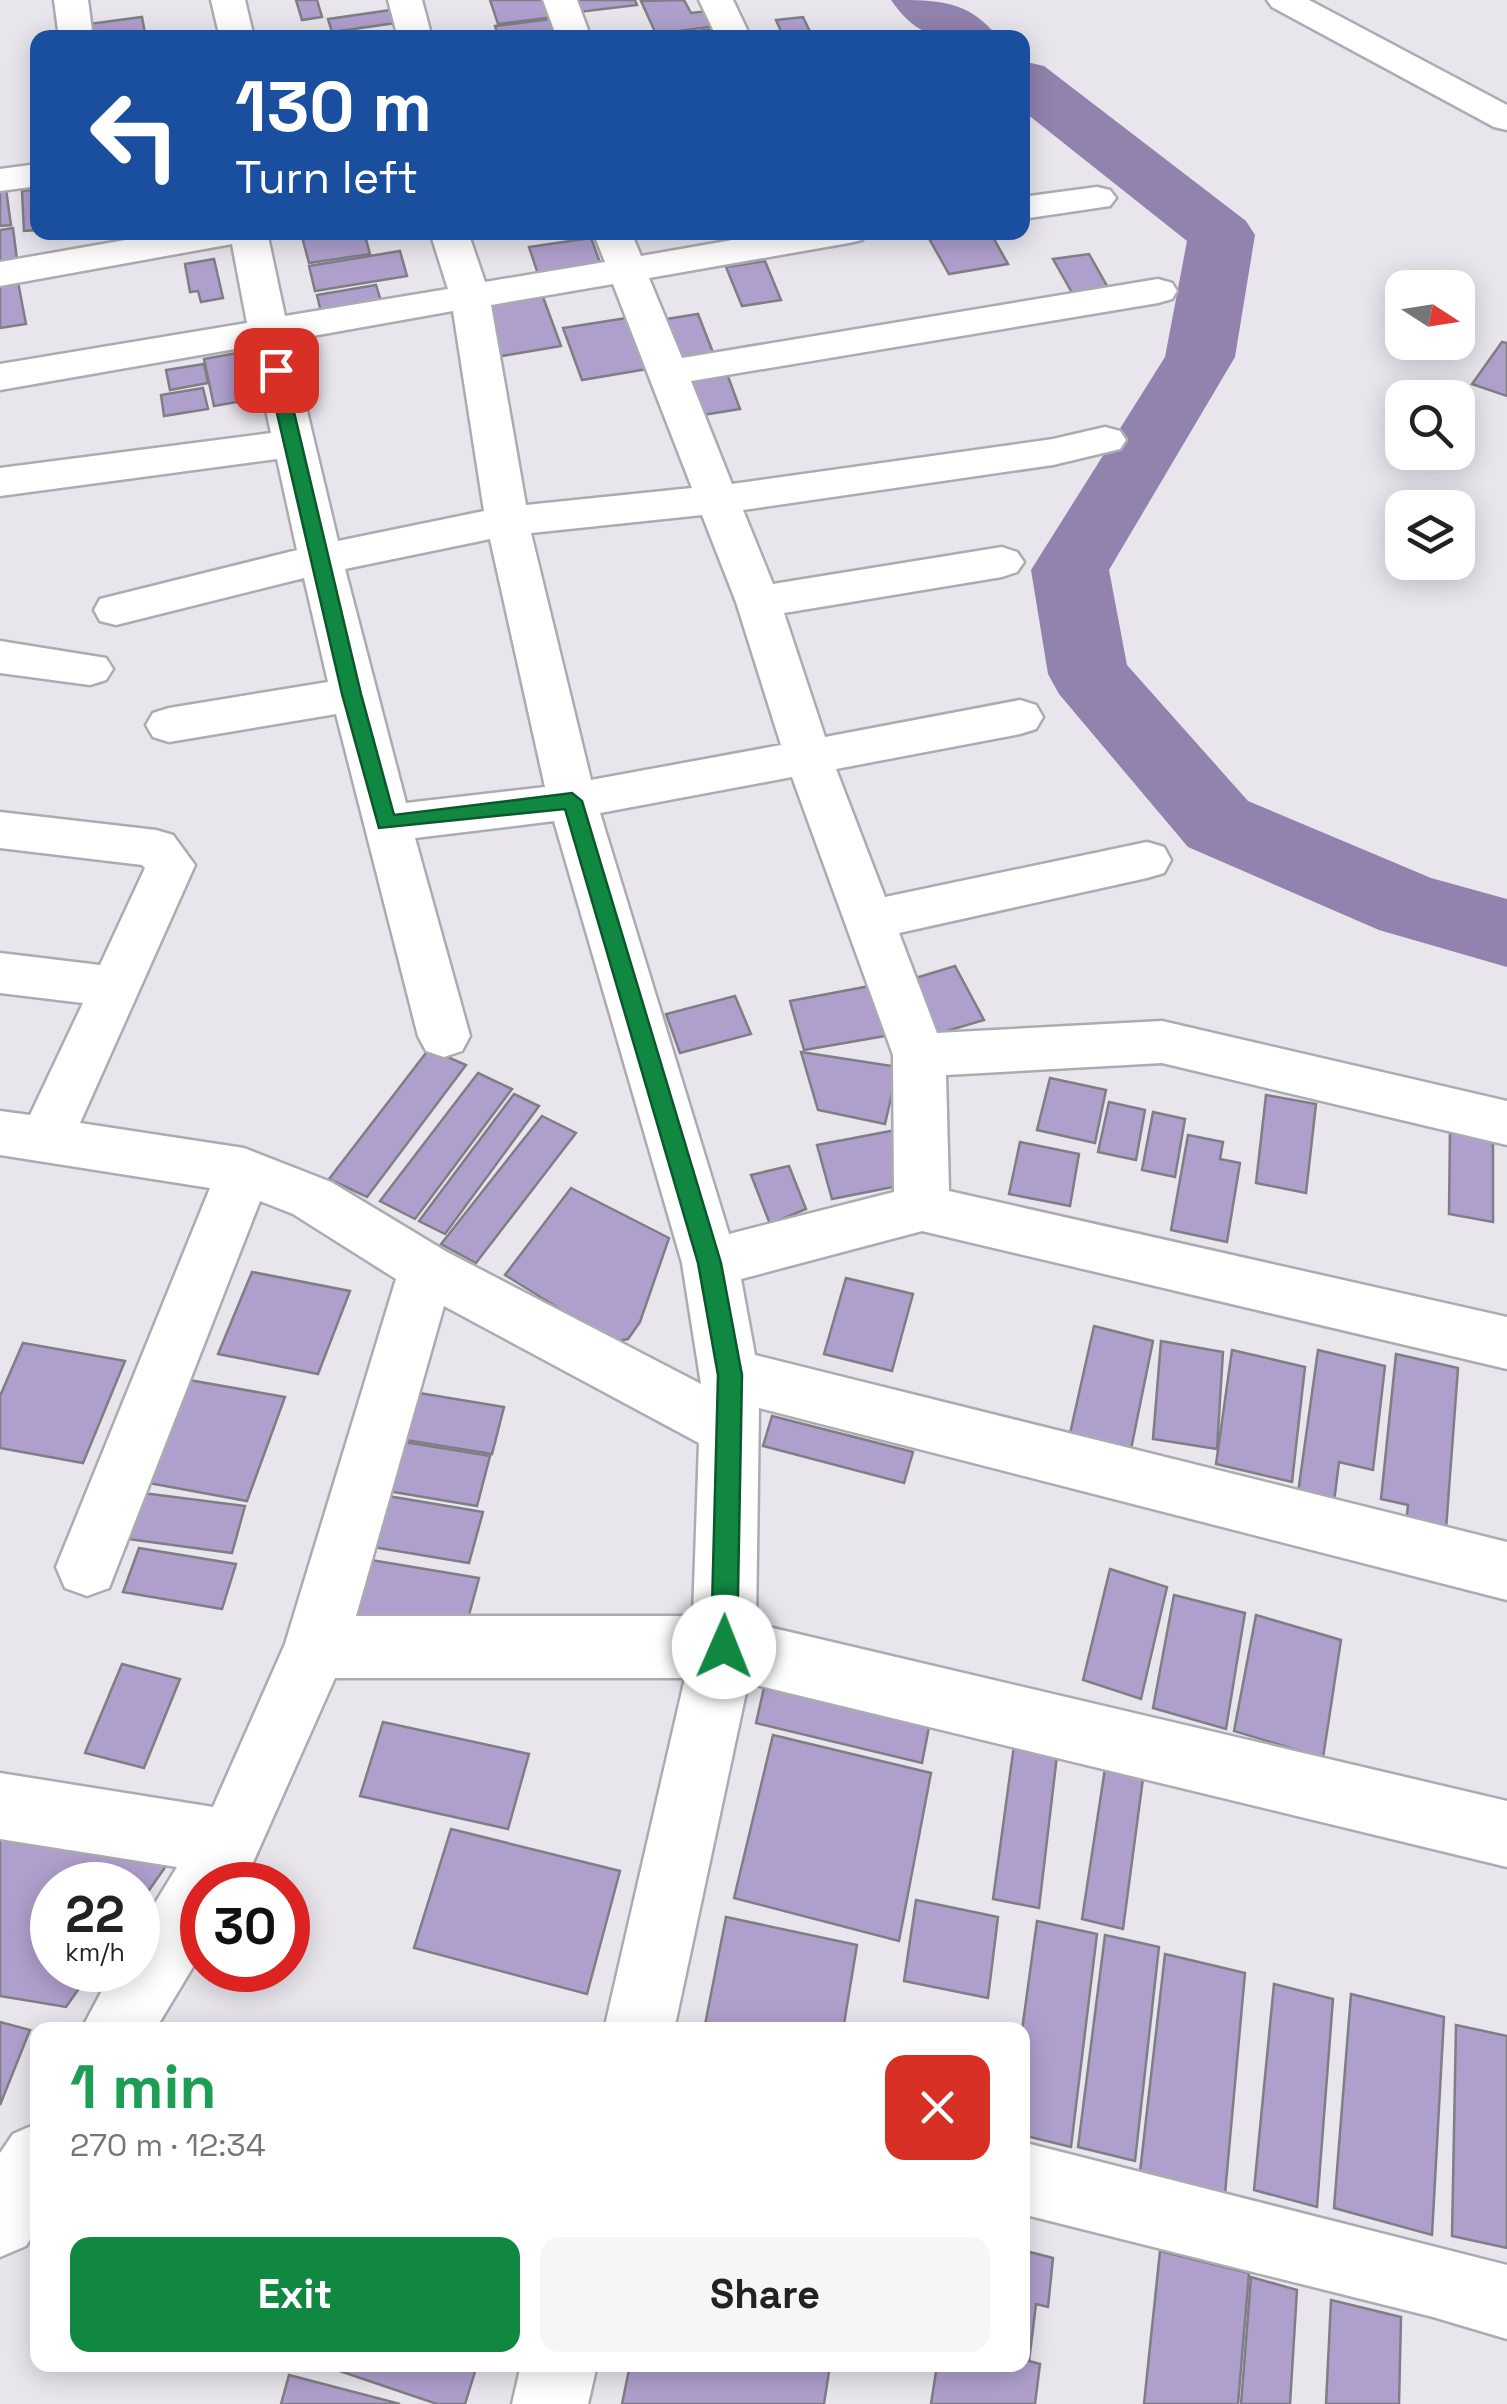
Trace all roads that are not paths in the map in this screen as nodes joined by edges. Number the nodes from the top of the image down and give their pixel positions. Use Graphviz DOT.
graph roads {
  1 [pos="71,0"];
  2 [pos="228,0"];
  3 [pos="405,0"];
  4 [pos="560,0"];
  5 [pos="716,0"];
  6 [pos="1284,0"];
  7 [pos="75,30"];
  8 [pos="234,30"];
  9 [pos="414,30"];
  10 [pos="571,30"];
  11 [pos="730,30"];
  12 [pos="1507,119"];
  13 [pos="30,176"];
  14 [pos="0,180"];
  15 [pos="1097,198"];
  16 [pos="1030,207"];
  17 [pos="193,240"];
  18 [pos="250,240"];
  19 [pos="452,240"];
  20 [pos="747,240"];
  21 [pos="619,250"];
  22 [pos="0,274"];
  23 [pos="1158,292"];
  24 [pos="470,296"];
  25 [pos="268,334"];
  26 [pos="665,373"];
  27 [pos="0,378"];
  28 [pos="1105,440"];
  29 [pos="292,444"];
  30 [pos="0,482"];
  31 [pos="716,500"];
  32 [pos="507,521"];
  33 [pos="320,559"];
  34 [pos="1002,562"];
  35 [pos="758,602"];
  36 [pos="116,610"];
  37 [pos="0,657"];
  38 [pos="90,670"];
  39 [pos="351,694"];
  40 [pos="1020,716"];
  41 [pos="169,725"];
  42 [pos="808,758"];
  43 [pos="572,801"];
  44 [pos="386,823"];
  45 [pos="0,830"];
  46 [pos="1147,860"];
  47 [pos="868,920"];
  48 [pos="0,973"];
  49 [pos="116,986"];
  50 [pos="444,1036"];
  51 [pos="919,1055"];
  52 [pos="1507,1123"];
  53 [pos="23,1137"];
  54 [pos="244,1171"];
  55 [pos="922,1208"];
  56 [pos="710,1263"];
  57 [pos="427,1269"];
  58 [pos="1507,1344"];
  59 [pos="729,1402"];
  60 [pos="87,1567"];
  61 [pos="1507,1571"];
  62 [pos="316,1647"];
  63 [pos="724,1647"];
  64 [pos="0,1806"];
  65 [pos="1507,1834"];
  66 [pos="181,1862"];
  67 [pos="218,1862"];
  68 [pos="180,1926"];
  69 [pos="121,2022"];
  70 [pos="641,2022"];
  71 [pos="30,2172"];
  72 [pos="1030,2180"];
  73 [pos="0,2220"];
  74 [pos="1507,2302"];
  75 [pos="557,2372"];
  76 [pos="550,2404"];
  1 -- 7 [label="street"];
  2 -- 8 [label="street"];
  3 -- 9 [label="street"];
  4 -- 10 [label="street"];
  5 -- 11 [label="street"];
  6 -- 12 [label="street"];
  13 -- 14 [label="street"];
  15 -- 16 [label="street"];
  17 -- 22 [label="street"];
  18 -- 25 [label="street"];
  19 -- 24 [label="street"];
  20 -- 21 [label="street"];
  21 -- 24 [label="street"];
  21 -- 26 [label="street"];
  23 -- 26 [label="street"];
  24 -- 25 [label="street"];
  24 -- 32 [label="street"];
  25 -- 27 [label="street"];
  25 -- 29 [label="street"];
  26 -- 31 [label="street"];
  28 -- 31 [label="street"];
  29 -- 30 [label="street"];
  29 -- 33 [label="street"];
  31 -- 32 [label="street"];
  31 -- 35 [label="street"];
  32 -- 33 [label="street"];
  32 -- 43 [label="street"];
  33 -- 36 [label="street"];
  33 -- 39 [label="street"];
  34 -- 35 [label="street"];
  35 -- 42 [label="street"];
  37 -- 38 [label="street"];
  39 -- 41 [label="street"];
  39 -- 44 [label="street"];
  40 -- 42 [label="street"];
  42 -- 43 [label="street"];
  42 -- 47 [label="street"];
  43 -- 44 [label="street"];
  43 -- 56 [label="street"];
  44 -- 50 [label="street"];
  45 -- 49 [label="street"];
  46 -- 47 [label="street"];
  47 -- 51 [label="street"];
  48 -- 49 [label="street"];
  49 -- 53 [label="street"];
  51 -- 52 [label="street"];
  51 -- 55 [label="street"];
  53 -- 54 [label="street"];
  54 -- 57 [label="street"];
  54 -- 60 [label="street"];
  55 -- 56 [label="street"];
  55 -- 58 [label="street"];
  56 -- 59 [label="street"];
  57 -- 59 [label="street"];
  57 -- 62 [label="street"];
  59 -- 61 [label="street"];
  59 -- 63 [label="street"];
  62 -- 63 [label="street"];
  62 -- 67 [label="street"];
  63 -- 65 [label="street"];
  63 -- 70 [label="street"];
  64 -- 66 [label="street"];
  68 -- 69 [label="street"];
  71 -- 73 [label="street"];
  72 -- 74 [label="street"];
  75 -- 76 [label="street"];
}
